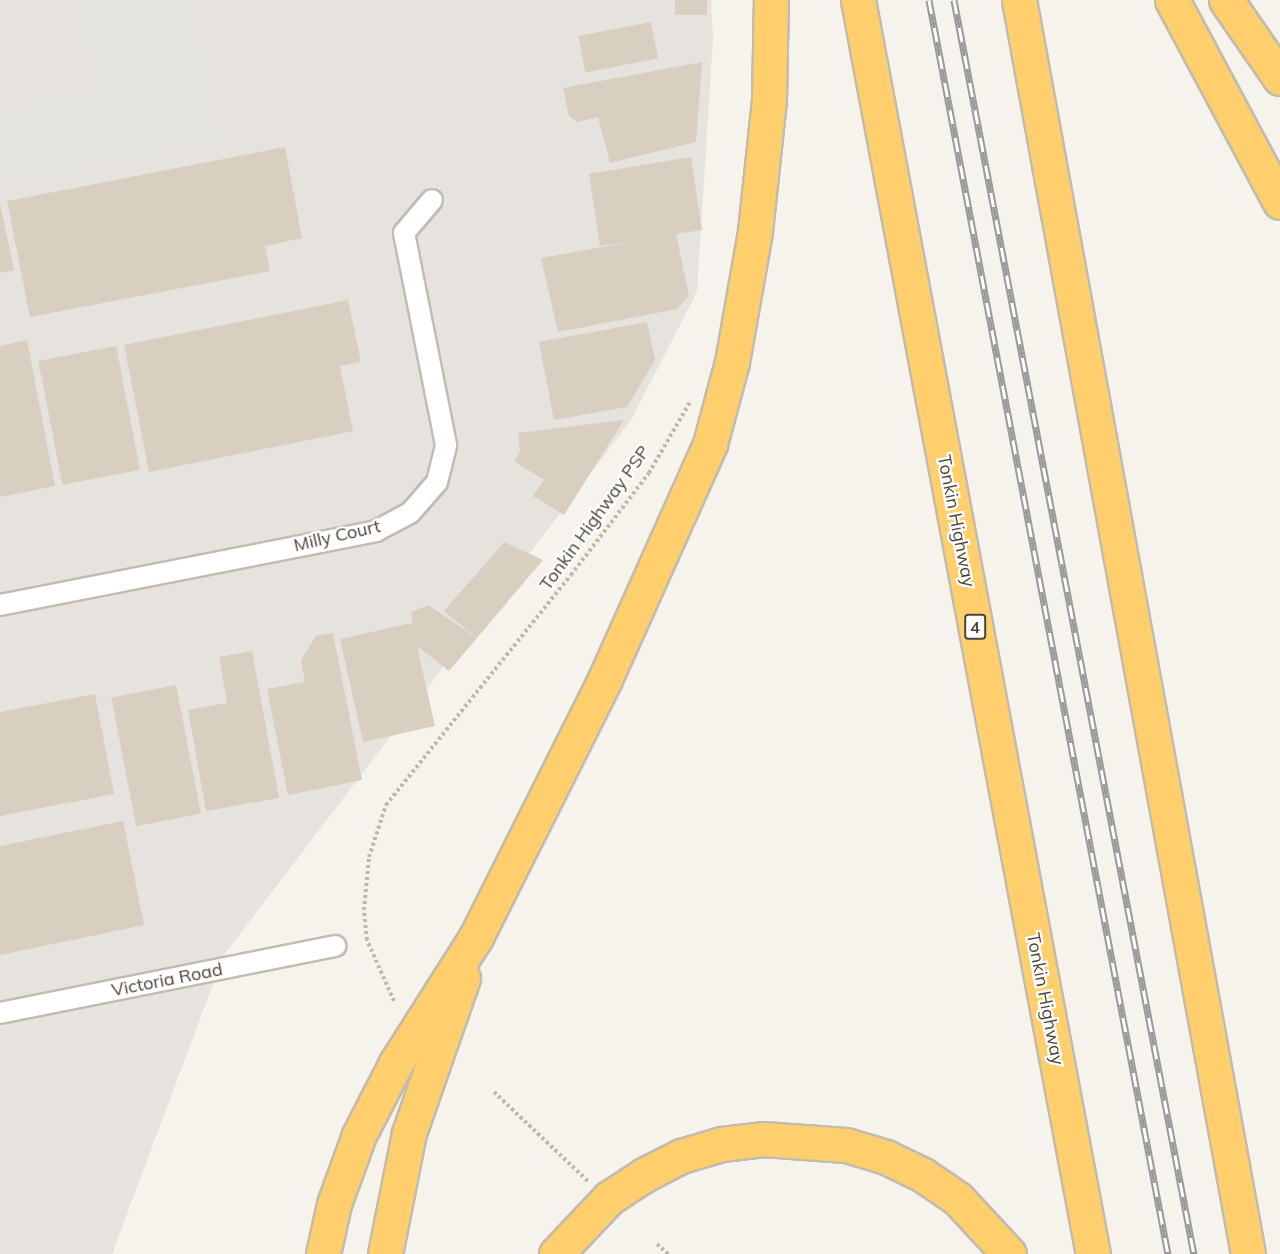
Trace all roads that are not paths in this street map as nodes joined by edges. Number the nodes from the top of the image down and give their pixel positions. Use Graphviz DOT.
graph roads {
  1 [pos="771,0"];
  2 [pos="858,0"];
  3 [pos="1019,0"];
  4 [pos="1172,0"];
  5 [pos="1226,0"];
  6 [pos="1280,78"];
  7 [pos="432,200"];
  8 [pos="1280,202"];
  9 [pos="0,605"];
  10 [pos="476,937"];
  11 [pos="335,946"];
  12 [pos="0,1013"];
  13 [pos="323,1254"];
  14 [pos="385,1254"];
  15 [pos="556,1254"];
  16 [pos="1009,1254"];
  17 [pos="1093,1254"];
  18 [pos="1248,1254"];
  1 -- 10 [label="highway"];
  2 -- 17 [label="highway, Tonkin Highway / 4"];
  3 -- 18 [label="highway"];
  4 -- 8 [label="highway"];
  5 -- 6 [label="highway"];
  7 -- 9 [label="street, Milly Court"];
  10 -- 13 [label="highway"];
  10 -- 14 [label="highway"];
  11 -- 12 [label="street, Victoria Road"];
  15 -- 16 [label="highway"];
}
